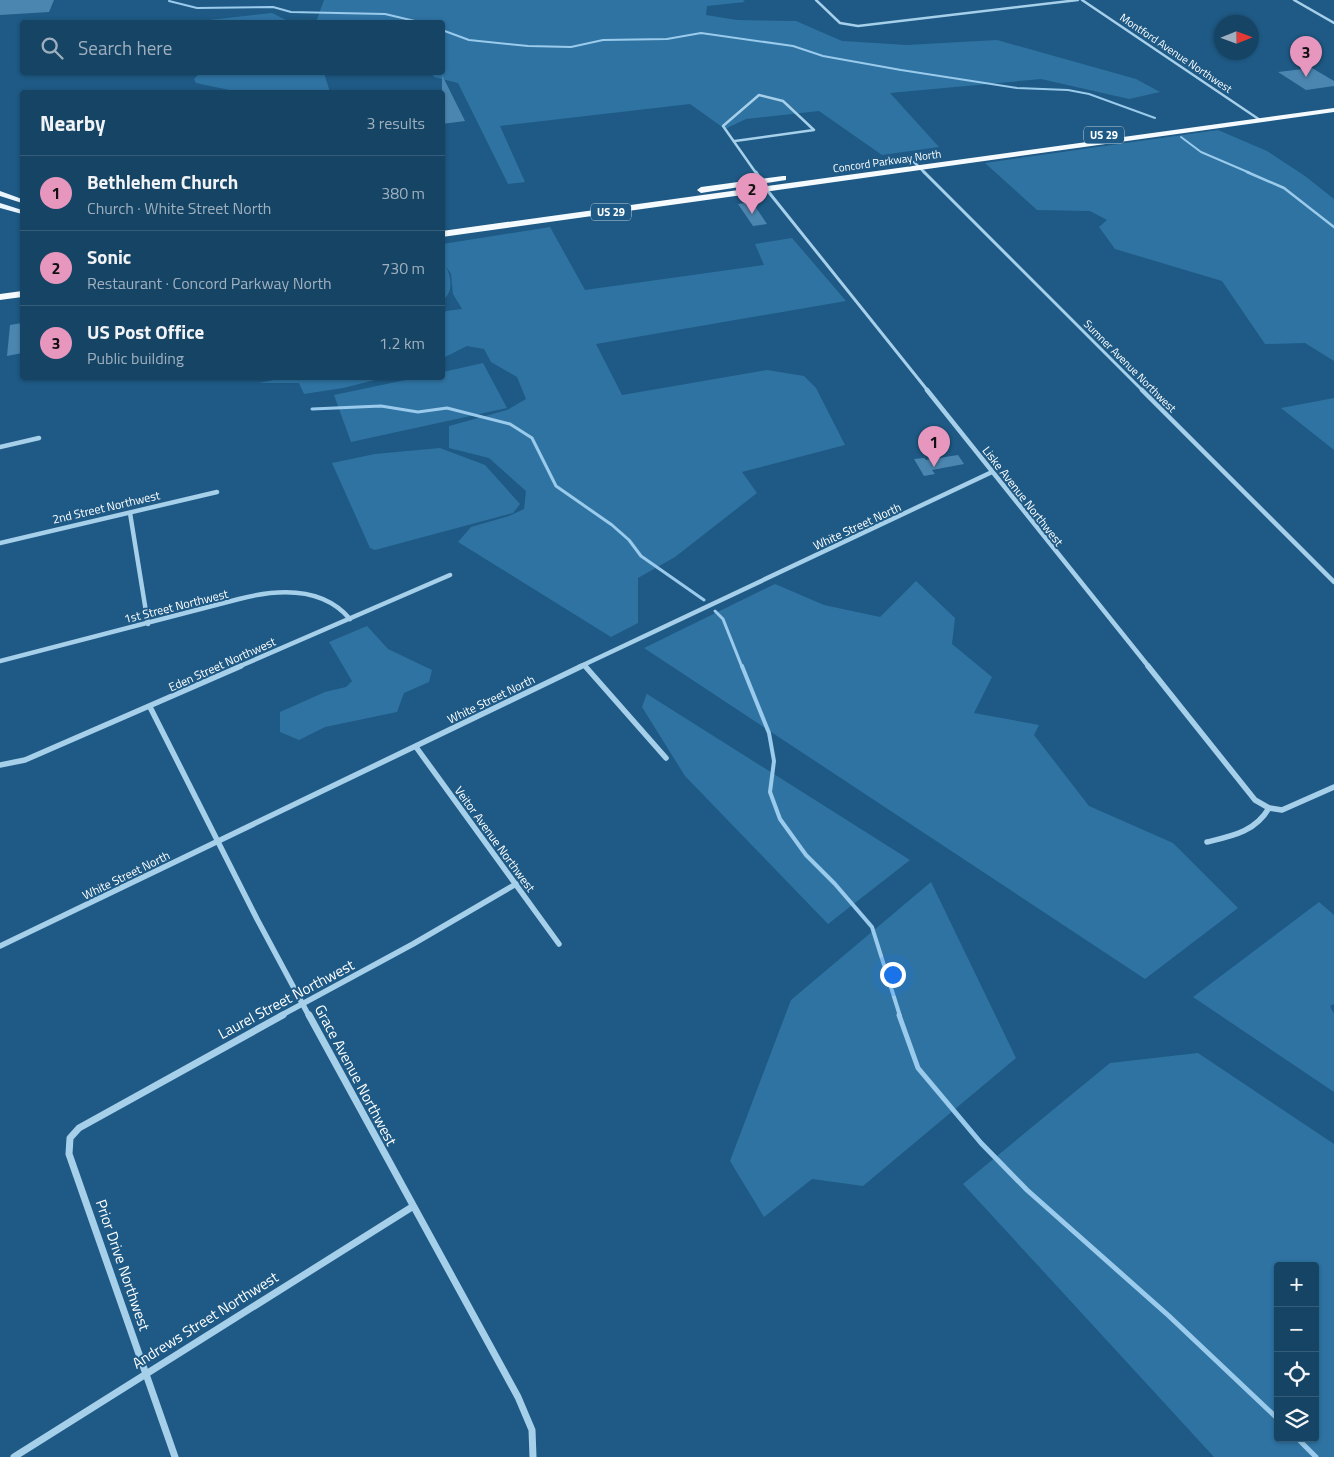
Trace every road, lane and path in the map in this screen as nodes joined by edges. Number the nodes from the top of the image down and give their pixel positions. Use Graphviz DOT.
graph roads {
  1 [pos="816,0"];
  2 [pos="1078,0"];
  3 [pos="1082,0"];
  4 [pos="1294,0"];
  5 [pos="1334,23"];
  6 [pos="1334,103"];
  7 [pos="1334,110"];
  8 [pos="1252,114"];
  9 [pos="1260,120"];
  10 [pos="734,141"];
  11 [pos="917,165"];
  12 [pos="835,172"];
  13 [pos="762,181"];
  14 [pos="767,190"];
  15 [pos="0,194"];
  16 [pos="20,200"];
  17 [pos="0,205"];
  18 [pos="650,206"];
  19 [pos="20,211"];
  20 [pos="573,213"];
  21 [pos="445,226"];
  22 [pos="445,234"];
  23 [pos="20,285"];
  24 [pos="0,288"];
  25 [pos="20,294"];
  26 [pos="0,297"];
  27 [pos="39,438"];
  28 [pos="0,447"];
  29 [pos="992,472"];
  30 [pos="217,492"];
  31 [pos="130,513"];
  32 [pos="0,544"];
  33 [pos="450,575"];
  34 [pos="1334,582"];
  35 [pos="350,619"];
  36 [pos="148,624"];
  37 [pos="0,661"];
  38 [pos="584,665"];
  39 [pos="150,706"];
  40 [pos="416,746"];
  41 [pos="666,758"];
  42 [pos="0,765"];
  43 [pos="1334,787"];
  44 [pos="1269,808"];
  45 [pos="1207,842"];
  46 [pos="216,843"];
  47 [pos="516,884"];
  48 [pos="558,944"];
  49 [pos="0,946"];
  50 [pos="303,1005"];
  51 [pos="70,1138"];
  52 [pos="412,1207"];
  53 [pos="146,1374"];
  54 [pos="533,1456"];
  55 [pos="14,1457"];
  56 [pos="175,1457"];
  1 -- 2 [label="street"];
  3 -- 8 [label="street, Montford Avenue Northwest"];
  4 -- 5 [label="street"];
  6 -- 8 [label="highway, Concord Parkway North / US 29"];
  7 -- 9 [label="highway, Concord Parkway North / US 29"];
  8 -- 9 [label="street, Montford Avenue Northwest"];
  8 -- 11 [label="highway, Concord Parkway North / US 29"];
  9 -- 11 [label="highway, Concord Parkway North / US 29"];
  10 -- 10 [label="street"];
  10 -- 13 [label="street"];
  11 -- 12 [label="highway, Concord Parkway North / US 29"];
  11 -- 14 [label="highway, Concord Parkway North / US 29"];
  11 -- 34 [label="street, Sumner Avenue Northwest"];
  12 -- 13 [label="highway, Concord Parkway North / US 29"];
  12 -- 14 [label="highway"];
  13 -- 18 [label="highway"];
  13 -- 20 [label="highway, Concord Parkway North / US 29"];
  14 -- 18 [label="highway, Concord Parkway North / US 29"];
  14 -- 29 [label="street, Liske Avenue Northwest"];
  15 -- 16 [label="main road"];
  17 -- 19 [label="main road"];
  18 -- 20 [label="highway, Concord Parkway North / US 29"];
  20 -- 21 [label="highway, Concord Parkway North / US 29"];
  20 -- 22 [label="highway, Concord Parkway North / US 29"];
  23 -- 24 [label="highway"];
  25 -- 26 [label="highway"];
  27 -- 28 [label="street"];
  29 -- 38 [label="street, White Street North"];
  29 -- 44 [label="street, Liske Avenue Northwest"];
  30 -- 31 [label="street, 2nd Street Northwest"];
  31 -- 32 [label="street, 2nd Street Northwest"];
  31 -- 36 [label="street"];
  33 -- 35 [label="street, Eden Street Northwest"];
  35 -- 36 [label="street, 1st Street Northwest"];
  35 -- 39 [label="street, Eden Street Northwest"];
  36 -- 37 [label="street, 1st Street Northwest"];
  38 -- 40 [label="street, White Street North"];
  38 -- 41 [label="street"];
  39 -- 42 [label="street, Eden Street Northwest"];
  39 -- 46 [label="street, Grace Avenue Northwest"];
  40 -- 46 [label="street, White Street North"];
  40 -- 47 [label="street, Veitor Avenue Northwest"];
  43 -- 44 [label="street"];
  44 -- 45 [label="street"];
  46 -- 49 [label="street, White Street North"];
  46 -- 50 [label="street, Grace Avenue Northwest"];
  47 -- 48 [label="street, Veitor Avenue Northwest"];
  47 -- 50 [label="street, Laurel Street Northwest"];
  50 -- 51 [label="street, Laurel Street Northwest"];
  50 -- 52 [label="street, Grace Avenue Northwest"];
  51 -- 53 [label="street, Prior Drive Northwest"];
  52 -- 53 [label="street, Andrews Street Northwest"];
  52 -- 54 [label="street, Grace Avenue Northwest"];
  53 -- 55 [label="street, Andrews Street Northwest"];
  53 -- 56 [label="street, Prior Drive Northwest"];
}
